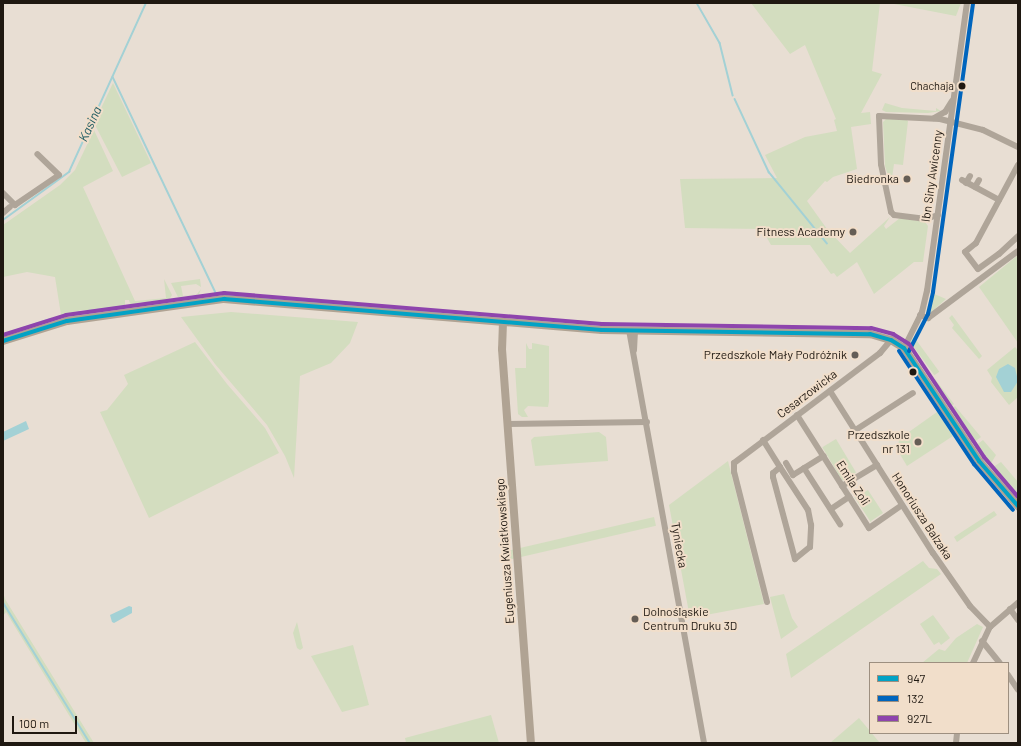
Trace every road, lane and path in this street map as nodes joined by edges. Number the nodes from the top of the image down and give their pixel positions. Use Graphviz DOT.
graph roads {
  1 [pos="967,3"];
  2 [pos="954,98"];
  3 [pos="934,118"];
  4 [pos="950,121"];
  5 [pos="1018,147"];
  6 [pos="37,154"];
  7 [pos="1018,165"];
  8 [pos="970,176"];
  9 [pos="979,180"];
  10 [pos="975,187"];
  11 [pos="3,193"];
  12 [pos="999,200"];
  13 [pos="13,206"];
  14 [pos="3,213"];
  15 [pos="938,215"];
  16 [pos="926,219"];
  17 [pos="936,228"];
  18 [pos="1018,236"];
  19 [pos="1018,251"];
  20 [pos="920,316"];
  21 [pos="506,322"];
  22 [pos="632,330"];
  23 [pos="3,341"];
  24 [pos="894,341"];
  25 [pos="904,348"];
  26 [pos="830,391"];
  27 [pos="912,394"];
  28 [pos="797,415"];
  29 [pos="647,422"];
  30 [pos="508,424"];
  31 [pos="854,431"];
  32 [pos="763,440"];
  33 [pos="823,456"];
  34 [pos="786,463"];
  35 [pos="877,466"];
  36 [pos="780,467"];
  37 [pos="804,468"];
  38 [pos="842,486"];
  39 [pos="849,497"];
  40 [pos="902,505"];
  41 [pos="1018,506"];
  42 [pos="831,509"];
  43 [pos="840,524"];
  44 [pos="767,602"];
  45 [pos="1018,603"];
  46 [pos="1010,609"];
  47 [pos="1018,620"];
  48 [pos="990,627"];
  49 [pos="982,641"];
  50 [pos="973,662"];
  51 [pos="999,662"];
  52 [pos="1009,676"];
  53 [pos="1018,690"];
  54 [pos="531,743"];
  55 [pos="704,743"];
  1 -- 2 [label="street, Ibn Siny Awicenny"];
  2 -- 3 [label="street"];
  2 -- 4 [label="street, Ibn Siny Awicenny"];
  3 -- 4 [label="street"];
  3 -- 16 [label="street"];
  4 -- 5 [label="street"];
  4 -- 15 [label="street, Ibn Siny Awicenny"];
  6 -- 13 [label="street"];
  7 -- 12 [label="street"];
  8 -- 10 [label="street"];
  9 -- 10 [label="street"];
  10 -- 12 [label="street"];
  11 -- 13 [label="street"];
  12 -- 18 [label="street"];
  13 -- 14 [label="street"];
  15 -- 16 [label="street"];
  15 -- 17 [label="street, Ibn Siny Awicenny"];
  16 -- 17 [label="street"];
  17 -- 20 [label="street, Ibn Siny Awicenny"];
  19 -- 20 [label="street"];
  20 -- 25 [label="street, Ibn Siny Awicenny"];
  21 -- 22 [label="main road"];
  21 -- 23 [label="main road"];
  21 -- 30 [label="main road, Eugeniusza Kwiatkowskiego"];
  22 -- 24 [label="main road"];
  22 -- 29 [label="street, Tyniecka"];
  24 -- 25 [label="main road"];
  24 -- 26 [label="street, Cesarzowicka"];
  25 -- 41 [label="main road"];
  26 -- 28 [label="street, Cesarzowicka"];
  26 -- 31 [label="street, Honoriusza Balzaka"];
  27 -- 31 [label="street"];
  28 -- 32 [label="street, Cesarzowicka"];
  28 -- 33 [label="street, Emila Zoli"];
  29 -- 30 [label="street"];
  29 -- 55 [label="street, Tyniecka"];
  30 -- 54 [label="main road, Eugeniusza Kwiatkowskiego"];
  31 -- 35 [label="street, Honoriusza Balzaka"];
  32 -- 36 [label="street"];
  32 -- 44 [label="street, Cesarzowicka"];
  33 -- 37 [label="street"];
  33 -- 38 [label="street, Emila Zoli"];
  34 -- 37 [label="street"];
  35 -- 38 [label="street"];
  35 -- 40 [label="street, Honoriusza Balzaka"];
  36 -- 36 [label="street"];
  37 -- 42 [label="street"];
  38 -- 39 [label="street, Emila Zoli"];
  39 -- 40 [label="street, Emila Zoli"];
  39 -- 42 [label="street"];
  40 -- 48 [label="street, Honoriusza Balzaka"];
  42 -- 43 [label="street"];
  45 -- 46 [label="street"];
  46 -- 47 [label="street"];
  46 -- 48 [label="street"];
  48 -- 49 [label="street"];
  49 -- 50 [label="street"];
  49 -- 51 [label="street"];
  52 -- 53 [label="street"];
}
